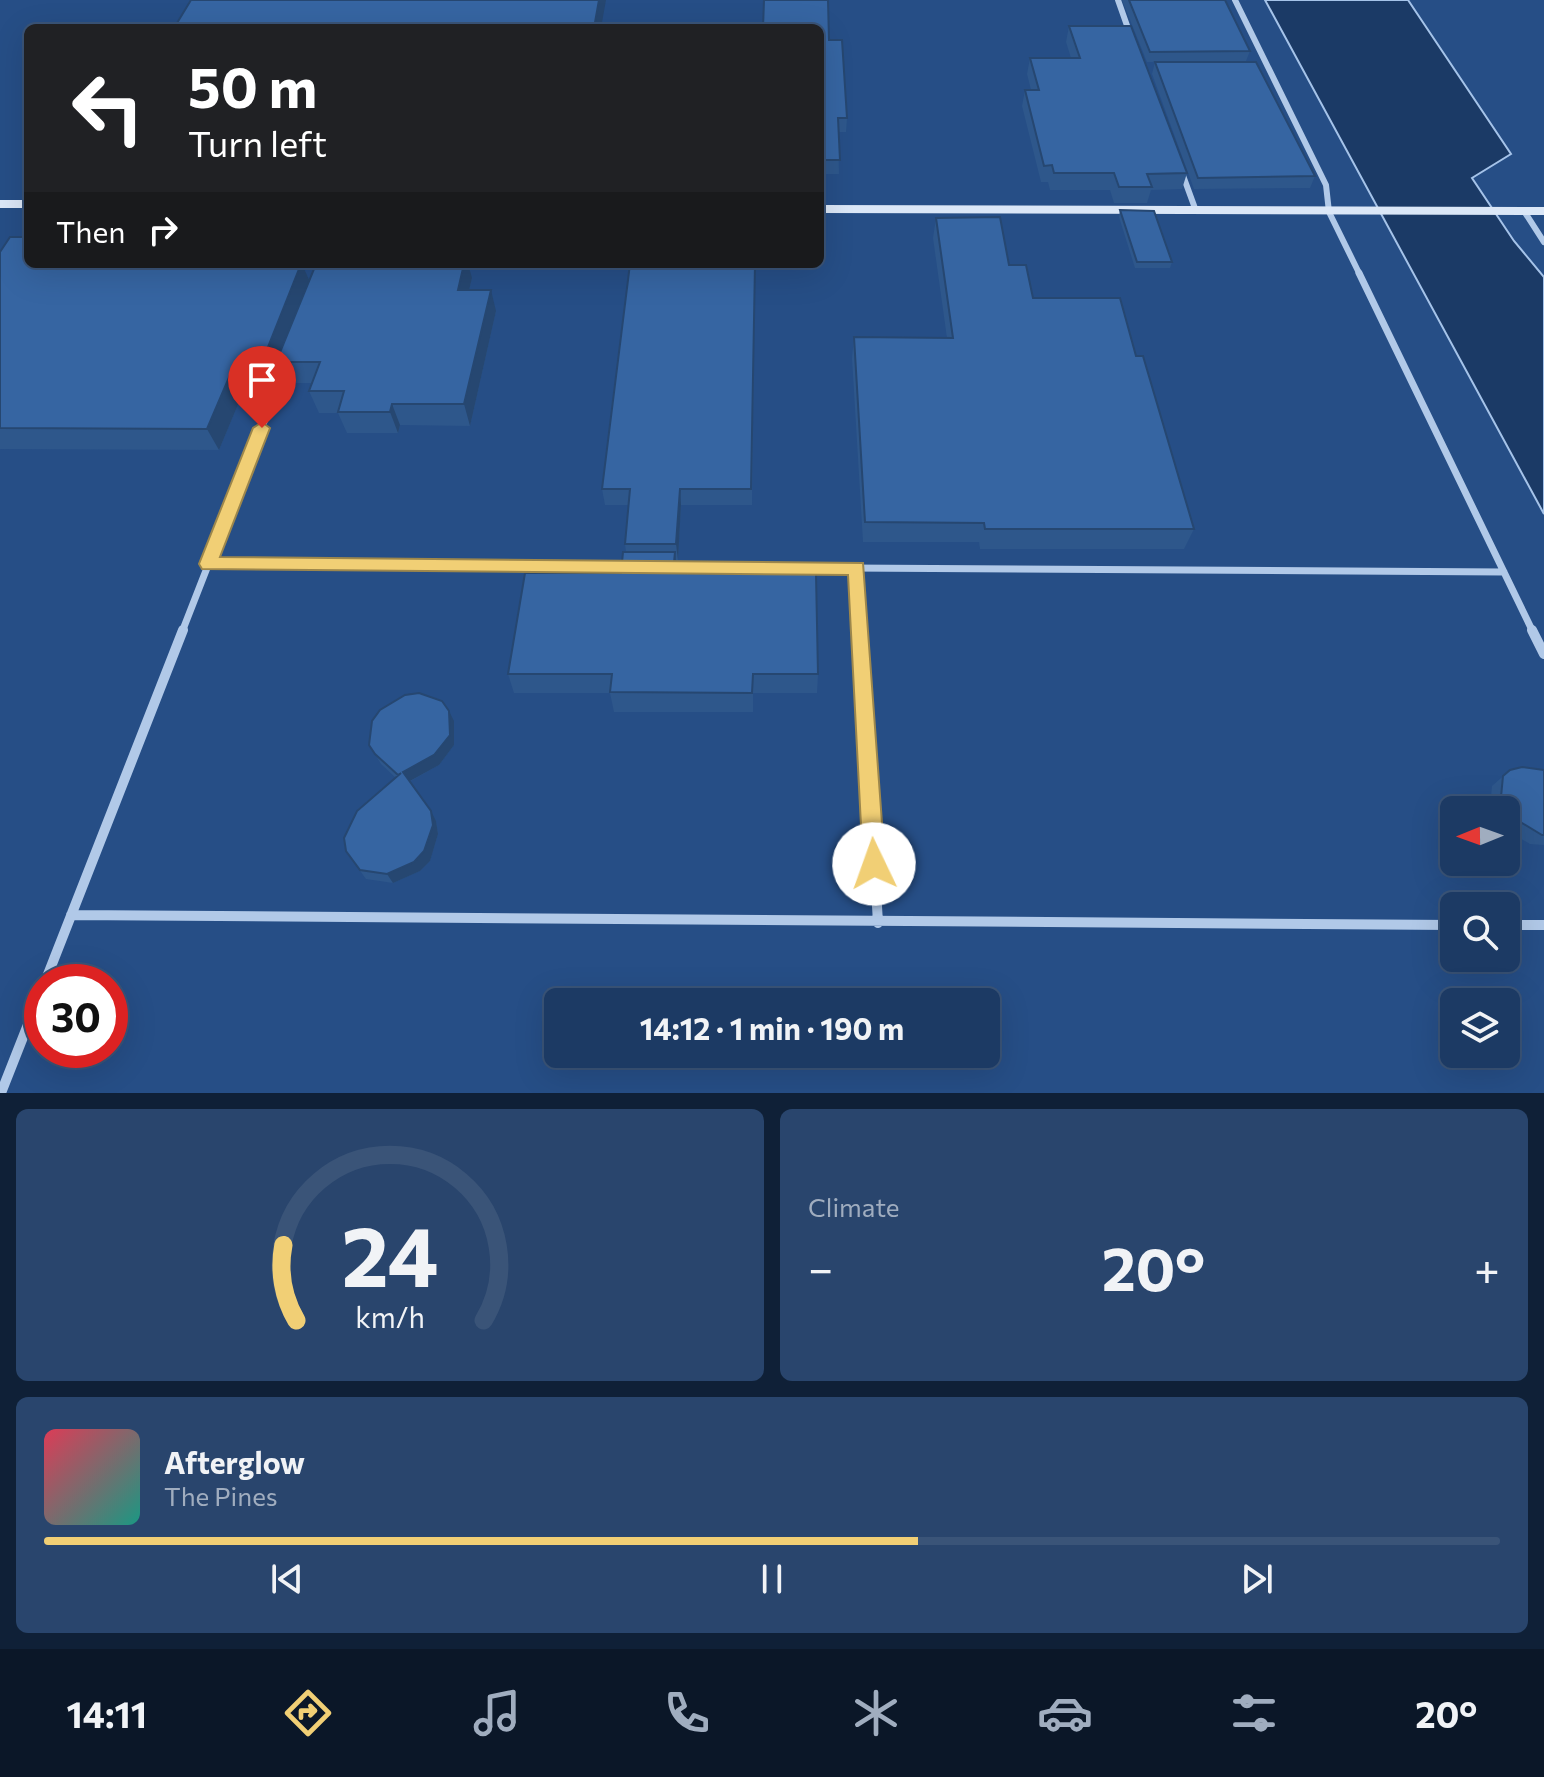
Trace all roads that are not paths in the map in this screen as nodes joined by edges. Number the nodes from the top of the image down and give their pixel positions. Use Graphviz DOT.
graph roads {
  1 [pos="1118,0"];
  2 [pos="1235,0"];
  3 [pos="1133,41"];
  4 [pos="1252,67"];
  5 [pos="1268,67"];
  6 [pos="1180,168"];
  7 [pos="0,204"];
  8 [pos="24,204"];
  9 [pos="824,209"];
  10 [pos="1196,211"];
  11 [pos="1524,211"];
  12 [pos="1544,211"];
  13 [pos="1329,212"];
  14 [pos="1544,242"];
  15 [pos="287,364"];
  16 [pos="208,564"];
  17 [pos="635,567"];
  18 [pos="651,567"];
  19 [pos="857,568"];
  20 [pos="1504,572"];
  21 [pos="1544,654"];
  22 [pos="71,915"];
  23 [pos="878,923"];
  24 [pos="1440,925"];
  25 [pos="1520,925"];
  26 [pos="1544,925"];
  27 [pos="52,964"];
  28 [pos="24,1035"];
  29 [pos="1,1093"];
  1 -- 3 [label="street"];
  2 -- 5 [label="street"];
  4 -- 5 [label="street"];
  5 -- 13 [label="street"];
  6 -- 10 [label="street"];
  7 -- 8 [label="street"];
  9 -- 10 [label="street"];
  10 -- 13 [label="street"];
  11 -- 12 [label="street"];
  11 -- 13 [label="street"];
  11 -- 14 [label="street"];
  13 -- 20 [label="street"];
  15 -- 16 [label="street"];
  16 -- 17 [label="street"];
  16 -- 22 [label="street"];
  18 -- 19 [label="street"];
  19 -- 20 [label="street"];
  19 -- 23 [label="street"];
  20 -- 21 [label="street"];
  22 -- 23 [label="street"];
  22 -- 27 [label="street"];
  23 -- 24 [label="street"];
  25 -- 26 [label="street"];
  28 -- 29 [label="street"];
}
